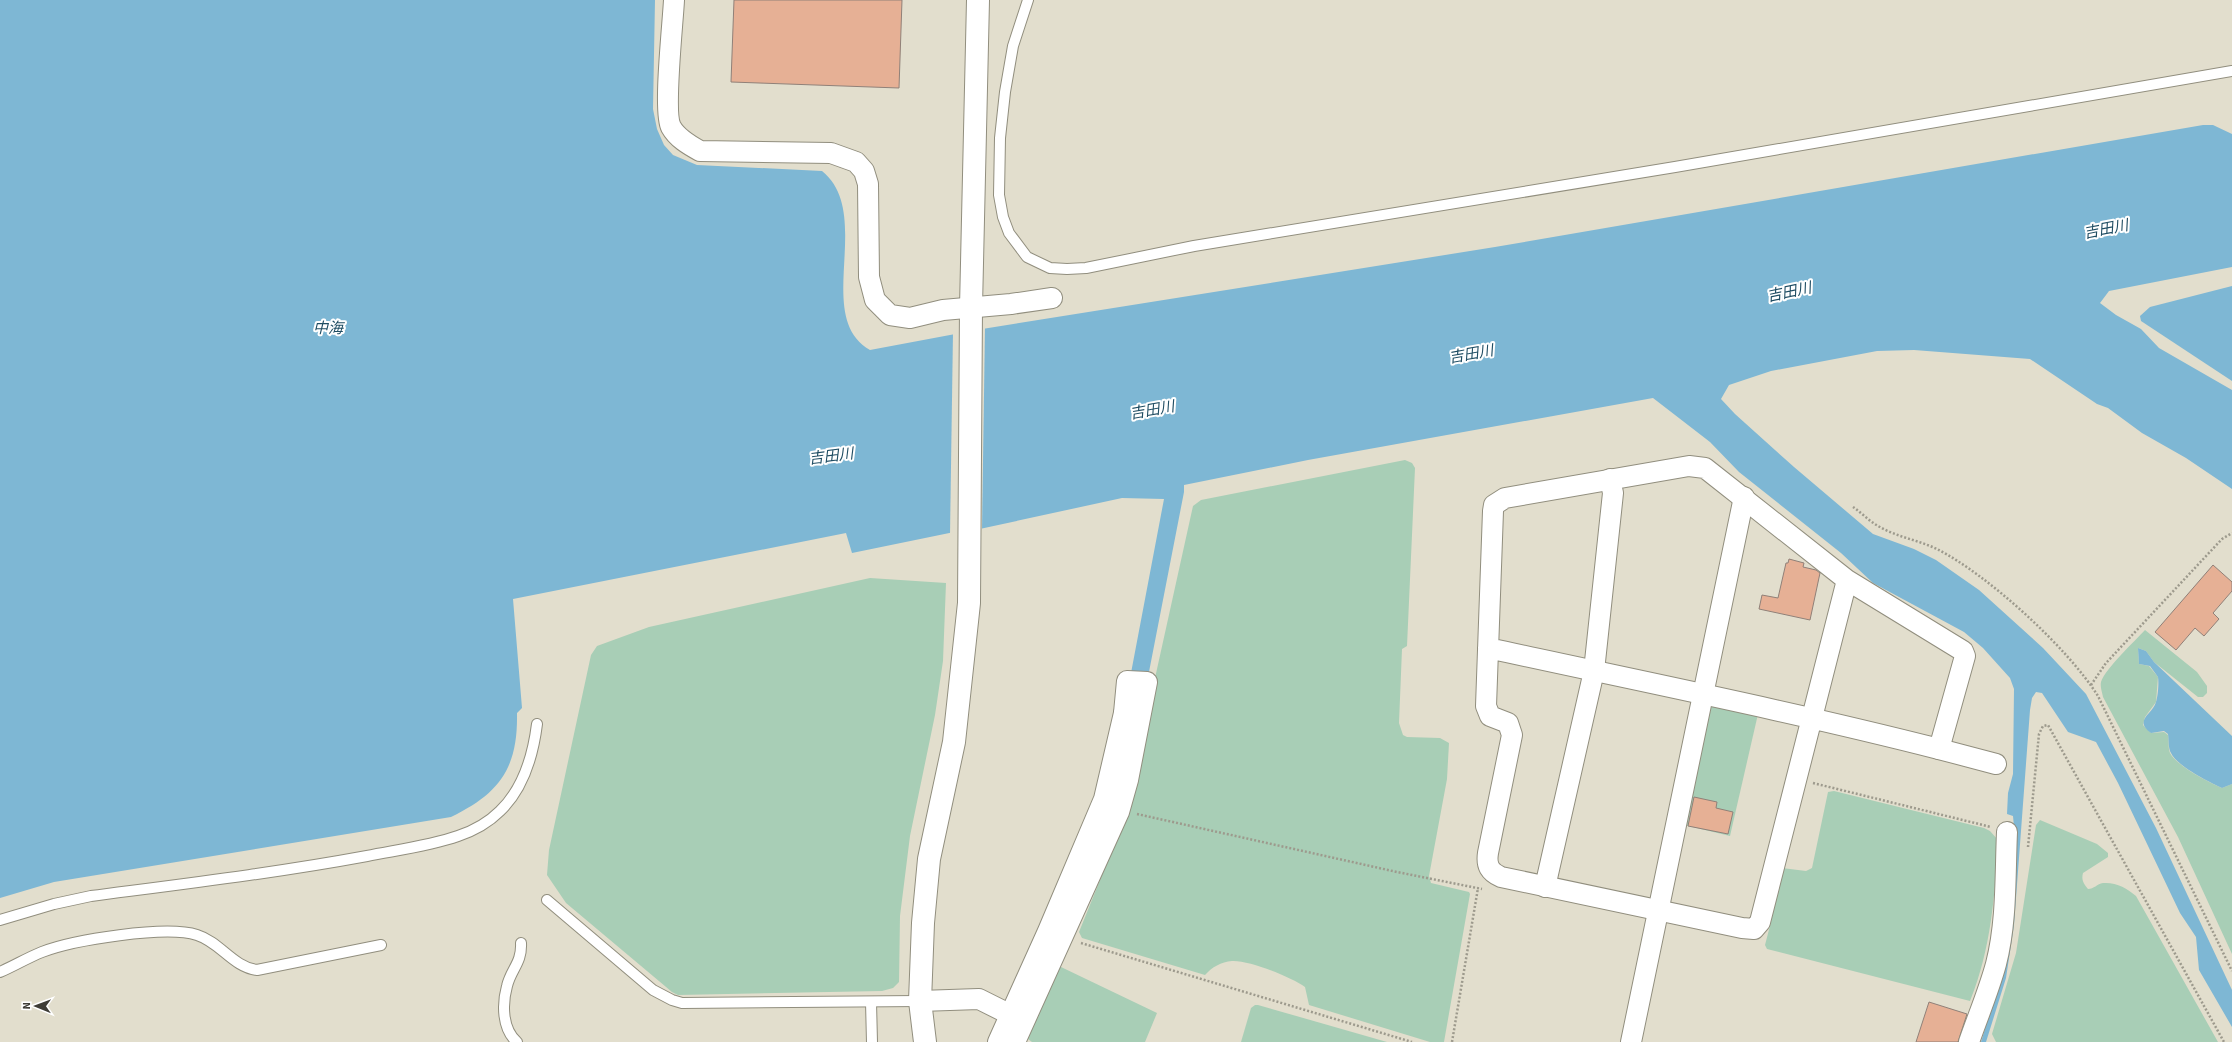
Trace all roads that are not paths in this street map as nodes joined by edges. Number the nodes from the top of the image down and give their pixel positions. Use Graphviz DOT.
graph roads {
  1 [pos="674,0"];
  2 [pos="978,0"];
  3 [pos="1028,0"];
  4 [pos="2232,71"];
  5 [pos="1052,298"];
  6 [pos="971,316"];
  7 [pos="1610,479"];
  8 [pos="1744,497"];
  9 [pos="1847,580"];
  10 [pos="1488,648"];
  11 [pos="1594,671"];
  12 [pos="1135,681"];
  13 [pos="1702,695"];
  14 [pos="1132,715"];
  15 [pos="1811,716"];
  16 [pos="537,724"];
  17 [pos="1939,749"];
  18 [pos="1996,764"];
  19 [pos="2007,832"];
  20 [pos="1545,887"];
  21 [pos="547,900"];
  22 [pos="1658,911"];
  23 [pos="0,920"];
  24 [pos="1056,934"];
  25 [pos="522,943"];
  26 [pos="381,945"];
  27 [pos="0,972"];
  28 [pos="920,1001"];
  29 [pos="871,1002"];
  30 [pos="1011,1014"];
  31 [pos="516,1042"];
  32 [pos="872,1042"];
  33 [pos="925,1042"];
  34 [pos="998,1042"];
  35 [pos="1015,1042"];
  36 [pos="1631,1042"];
  37 [pos="1969,1042"];
  1 -- 6 [label="street"];
  2 -- 6 [label="street"];
  3 -- 4 [label="lane"];
  5 -- 6 [label="street"];
  6 -- 28 [label="street"];
  7 -- 8 [label="street"];
  7 -- 10 [label="street"];
  7 -- 11 [label="street"];
  8 -- 9 [label="street"];
  8 -- 13 [label="street"];
  9 -- 15 [label="street"];
  9 -- 17 [label="street"];
  10 -- 11 [label="street"];
  10 -- 20 [label="street"];
  11 -- 13 [label="street"];
  11 -- 20 [label="street"];
  12 -- 14 [label="street"];
  13 -- 15 [label="street"];
  13 -- 22 [label="street"];
  14 -- 24 [label="street"];
  14 -- 24 [label="street"];
  15 -- 17 [label="street"];
  15 -- 22 [label="street"];
  16 -- 23 [label="lane"];
  17 -- 18 [label="street"];
  19 -- 37 [label="street"];
  20 -- 22 [label="street"];
  21 -- 29 [label="lane"];
  22 -- 36 [label="street"];
  24 -- 30 [label="street"];
  24 -- 35 [label="street"];
  25 -- 31 [label="lane"];
  26 -- 27 [label="lane"];
  28 -- 29 [label="lane"];
  28 -- 30 [label="street"];
  28 -- 33 [label="street"];
  29 -- 32 [label="lane"];
  30 -- 34 [label="street"];
}
